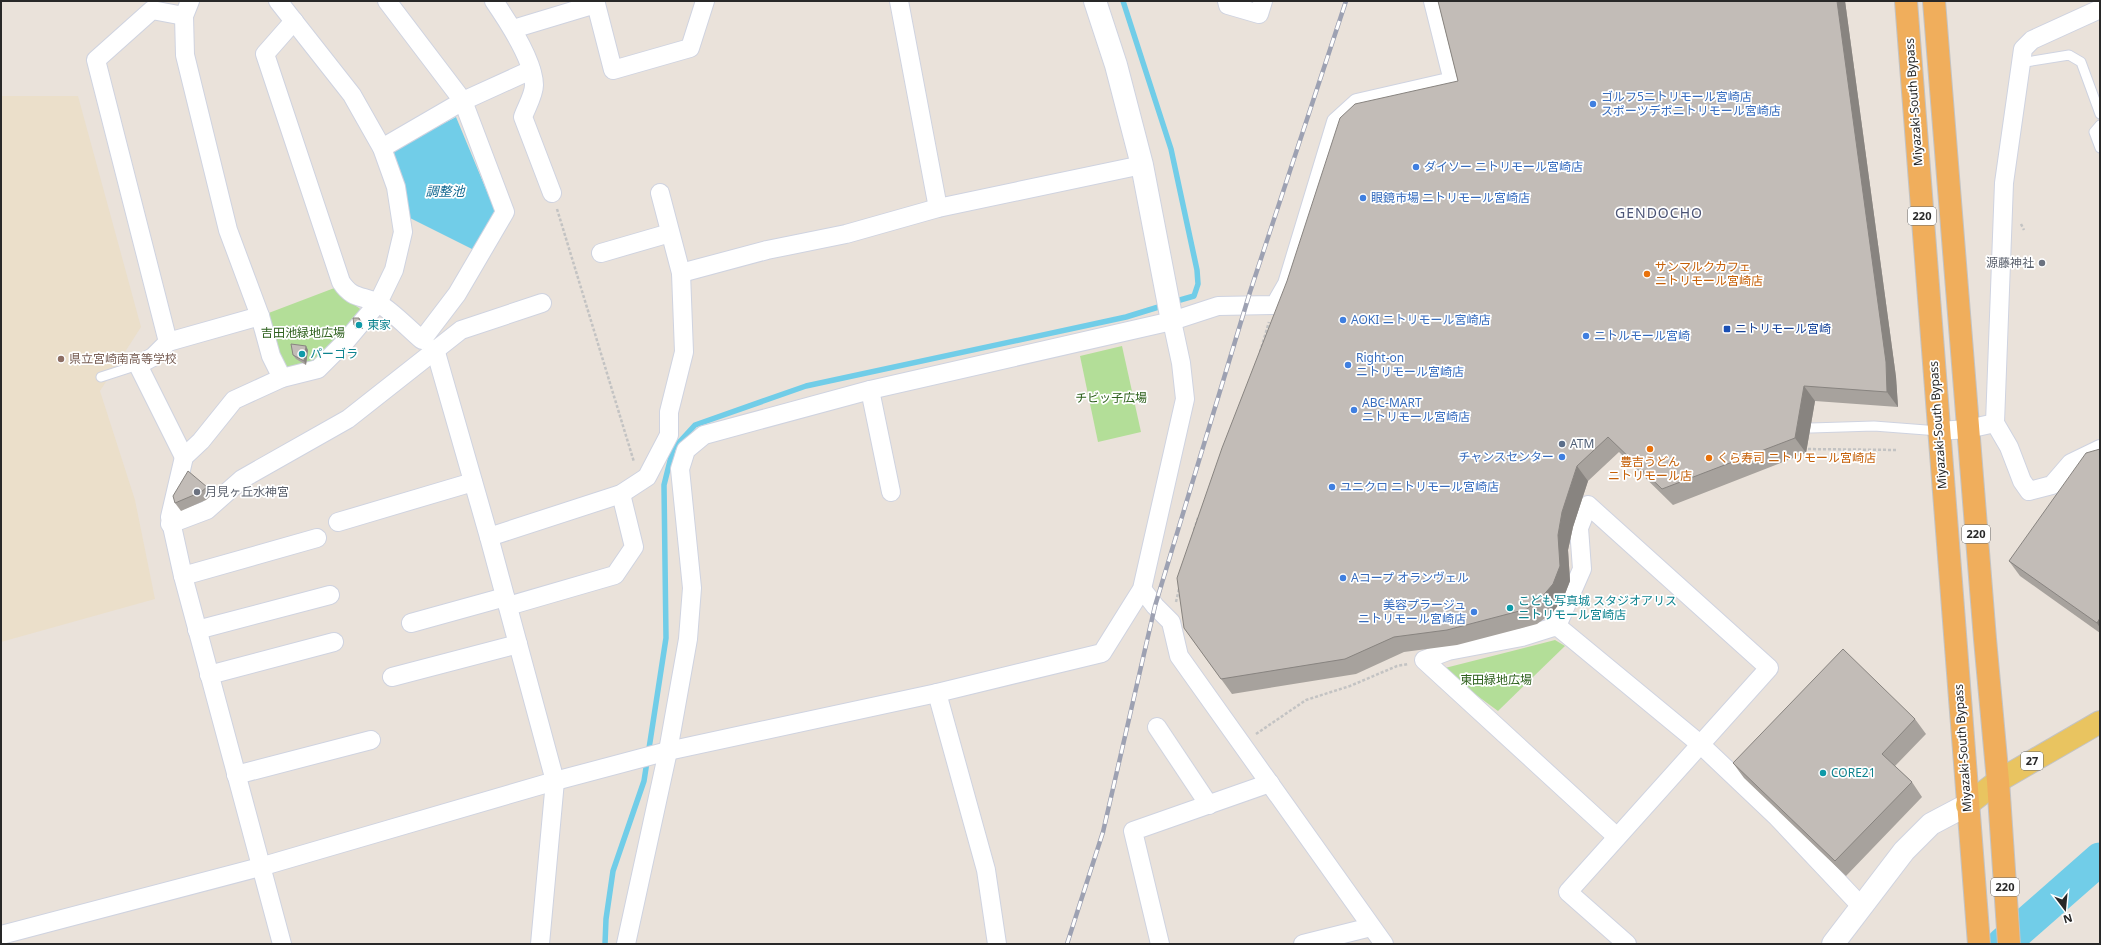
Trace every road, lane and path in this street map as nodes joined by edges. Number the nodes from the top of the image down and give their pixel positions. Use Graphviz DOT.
graph roads {
  1 [pos="278,1"];
  2 [pos="387,1"];
  3 [pos="494,1"];
  4 [pos="705,1"];
  5 [pos="899,1"];
  6 [pos="1094,1"];
  7 [pos="1227,1"];
  8 [pos="1263,1"];
  9 [pos="1433,1"];
  10 [pos="1906,1"];
  11 [pos="1934,1"];
  12 [pos="187,8"];
  13 [pos="2100,9"];
  14 [pos="294,21"];
  15 [pos="513,29"];
  16 [pos="2020,63"];
  17 [pos="531,70"];
  18 [pos="463,101"];
  19 [pos="2100,114"];
  20 [pos="2100,125"];
  21 [pos="382,148"];
  22 [pos="2100,148"];
  23 [pos="1142,165"];
  24 [pos="552,193"];
  25 [pos="660,193"];
  26 [pos="938,208"];
  27 [pos="670,233"];
  28 [pos="601,253"];
  29 [pos="681,272"];
  30 [pos="378,303"];
  31 [pos="542,303"];
  32 [pos="1275,305"];
  33 [pos="260,316"];
  34 [pos="1172,321"];
  35 [pos="168,342"];
  36 [pos="435,349"];
  37 [pos="1258,355"];
  38 [pos="138,365"];
  39 [pos="101,377"];
  40 [pos="282,378"];
  41 [pos="870,390"];
  42 [pos="1790,419"];
  43 [pos="1995,423"];
  44 [pos="1968,429"];
  45 [pos="1939,431"];
  46 [pos="677,442"];
  47 [pos="1801,449"];
  48 [pos="2100,449"];
  49 [pos="1898,450"];
  50 [pos="184,458"];
  51 [pos="473,482"];
  52 [pos="640,482"];
  53 [pos="891,492"];
  54 [pos="620,494"];
  55 [pos="209,501"];
  56 [pos="1201,510"];
  57 [pos="170,521"];
  58 [pos="338,522"];
  59 [pos="1193,532"];
  60 [pos="489,537"];
  61 [pos="317,538"];
  62 [pos="183,576"];
  63 [pos="1180,585"];
  64 [pos="1142,588"];
  65 [pos="330,595"];
  66 [pos="507,601"];
  67 [pos="1171,622"];
  68 [pos="411,623"];
  69 [pos="1558,626"];
  70 [pos="197,630"];
  71 [pos="334,642"];
  72 [pos="518,644"];
  73 [pos="1424,660"];
  74 [pos="209,675"];
  75 [pos="392,677"];
  76 [pos="937,693"];
  77 [pos="2100,722"];
  78 [pos="1157,727"];
  79 [pos="371,740"];
  80 [pos="1242,744"];
  81 [pos="1700,744"];
  82 [pos="668,751"];
  83 [pos="236,775"];
  84 [pos="555,781"];
  85 [pos="1998,781"];
  86 [pos="1270,783"];
  87 [pos="1209,805"];
  88 [pos="1967,805"];
  89 [pos="1617,837"];
  90 [pos="260,867"];
  91 [pos="1861,906"];
  92 [pos="1371,927"];
  93 [pos="1,935"];
  94 [pos="282,944"];
  95 [pos="540,944"];
  96 [pos="626,944"];
  97 [pos="996,944"];
  98 [pos="1160,944"];
  99 [pos="1303,944"];
  100 [pos="1384,944"];
  101 [pos="1627,944"];
  102 [pos="1834,944"];
  103 [pos="1979,944"];
  104 [pos="2009,944"];
  1 -- 14 [label="street"];
  2 -- 18 [label="street"];
  3 -- 15 [label="street"];
  4 -- 15 [label="street"];
  5 -- 26 [label="street"];
  6 -- 23 [label="street"];
  7 -- 8 [label="street"];
  9 -- 32 [label="street"];
  10 -- 45 [label="highway, Miyazaki-South Bypass / 220"];
  11 -- 44 [label="highway, 220"];
  12 -- 33 [label="street"];
  12 -- 35 [label="street"];
  13 -- 16 [label="street"];
  14 -- 21 [label="street"];
  14 -- 30 [label="street"];
  15 -- 17 [label="street"];
  16 -- 19 [label="lane"];
  16 -- 43 [label="street"];
  17 -- 18 [label="street"];
  17 -- 24 [label="street"];
  18 -- 21 [label="street"];
  18 -- 30 [label="street"];
  20 -- 22 [label="lane"];
  21 -- 30 [label="street"];
  23 -- 26 [label="street"];
  23 -- 34 [label="street"];
  24 -- 52 [label="path"];
  25 -- 27 [label="street"];
  26 -- 29 [label="street"];
  27 -- 28 [label="street"];
  27 -- 29 [label="street"];
  29 -- 46 [label="street"];
  30 -- 40 [label="street"];
  31 -- 36 [label="street"];
  32 -- 34 [label="street"];
  32 -- 37 [label="path"];
  33 -- 35 [label="street"];
  33 -- 40 [label="street"];
  34 -- 41 [label="street"];
  34 -- 64 [label="street"];
  35 -- 38 [label="street"];
  36 -- 51 [label="street"];
  36 -- 57 [label="street"];
  38 -- 39 [label="lane"];
  38 -- 50 [label="street"];
  40 -- 50 [label="street"];
  41 -- 46 [label="street"];
  41 -- 53 [label="street"];
  42 -- 45 [label="lane"];
  43 -- 44 [label="street"];
  43 -- 48 [label="street"];
  44 -- 45 [label="street"];
  44 -- 85 [label="highway, 220"];
  45 -- 88 [label="highway, Miyazaki-South Bypass / 220"];
  46 -- 52 [label="street"];
  46 -- 82 [label="street"];
  47 -- 49 [label="path"];
  50 -- 57 [label="street"];
  51 -- 58 [label="street"];
  51 -- 60 [label="street"];
  52 -- 54 [label="street"];
  54 -- 60 [label="street"];
  54 -- 66 [label="street"];
  55 -- 57 [label="lane"];
  56 -- 59 [label="path"];
  57 -- 62 [label="street"];
  60 -- 66 [label="street"];
  61 -- 62 [label="street"];
  62 -- 70 [label="street"];
  63 -- 67 [label="path"];
  64 -- 67 [label="street"];
  64 -- 76 [label="street"];
  65 -- 70 [label="street"];
  66 -- 68 [label="street"];
  66 -- 72 [label="street"];
  67 -- 80 [label="street"];
  69 -- 73 [label="street"];
  69 -- 81 [label="street"];
  69 -- 81 [label="street"];
  70 -- 74 [label="street"];
  71 -- 74 [label="street"];
  72 -- 75 [label="street"];
  72 -- 84 [label="street"];
  73 -- 80 [label="path"];
  73 -- 89 [label="street"];
  74 -- 83 [label="street"];
  76 -- 82 [label="street"];
  76 -- 97 [label="street"];
  77 -- 85 [label="main road, 27"];
  78 -- 87 [label="street"];
  79 -- 83 [label="street"];
  80 -- 86 [label="street"];
  81 -- 89 [label="street"];
  81 -- 91 [label="street"];
  82 -- 84 [label="street"];
  82 -- 96 [label="street"];
  83 -- 90 [label="street"];
  84 -- 90 [label="street"];
  84 -- 95 [label="street"];
  85 -- 88 [label="main road, 27"];
  85 -- 104 [label="highway, 220"];
  86 -- 87 [label="street"];
  86 -- 92 [label="street"];
  87 -- 98 [label="street"];
  88 -- 91 [label="street"];
  88 -- 103 [label="highway, Miyazaki-South Bypass / 220"];
  89 -- 101 [label="street"];
  90 -- 93 [label="street"];
  90 -- 94 [label="street"];
  91 -- 102 [label="street"];
  92 -- 99 [label="street"];
  92 -- 100 [label="street"];
}
